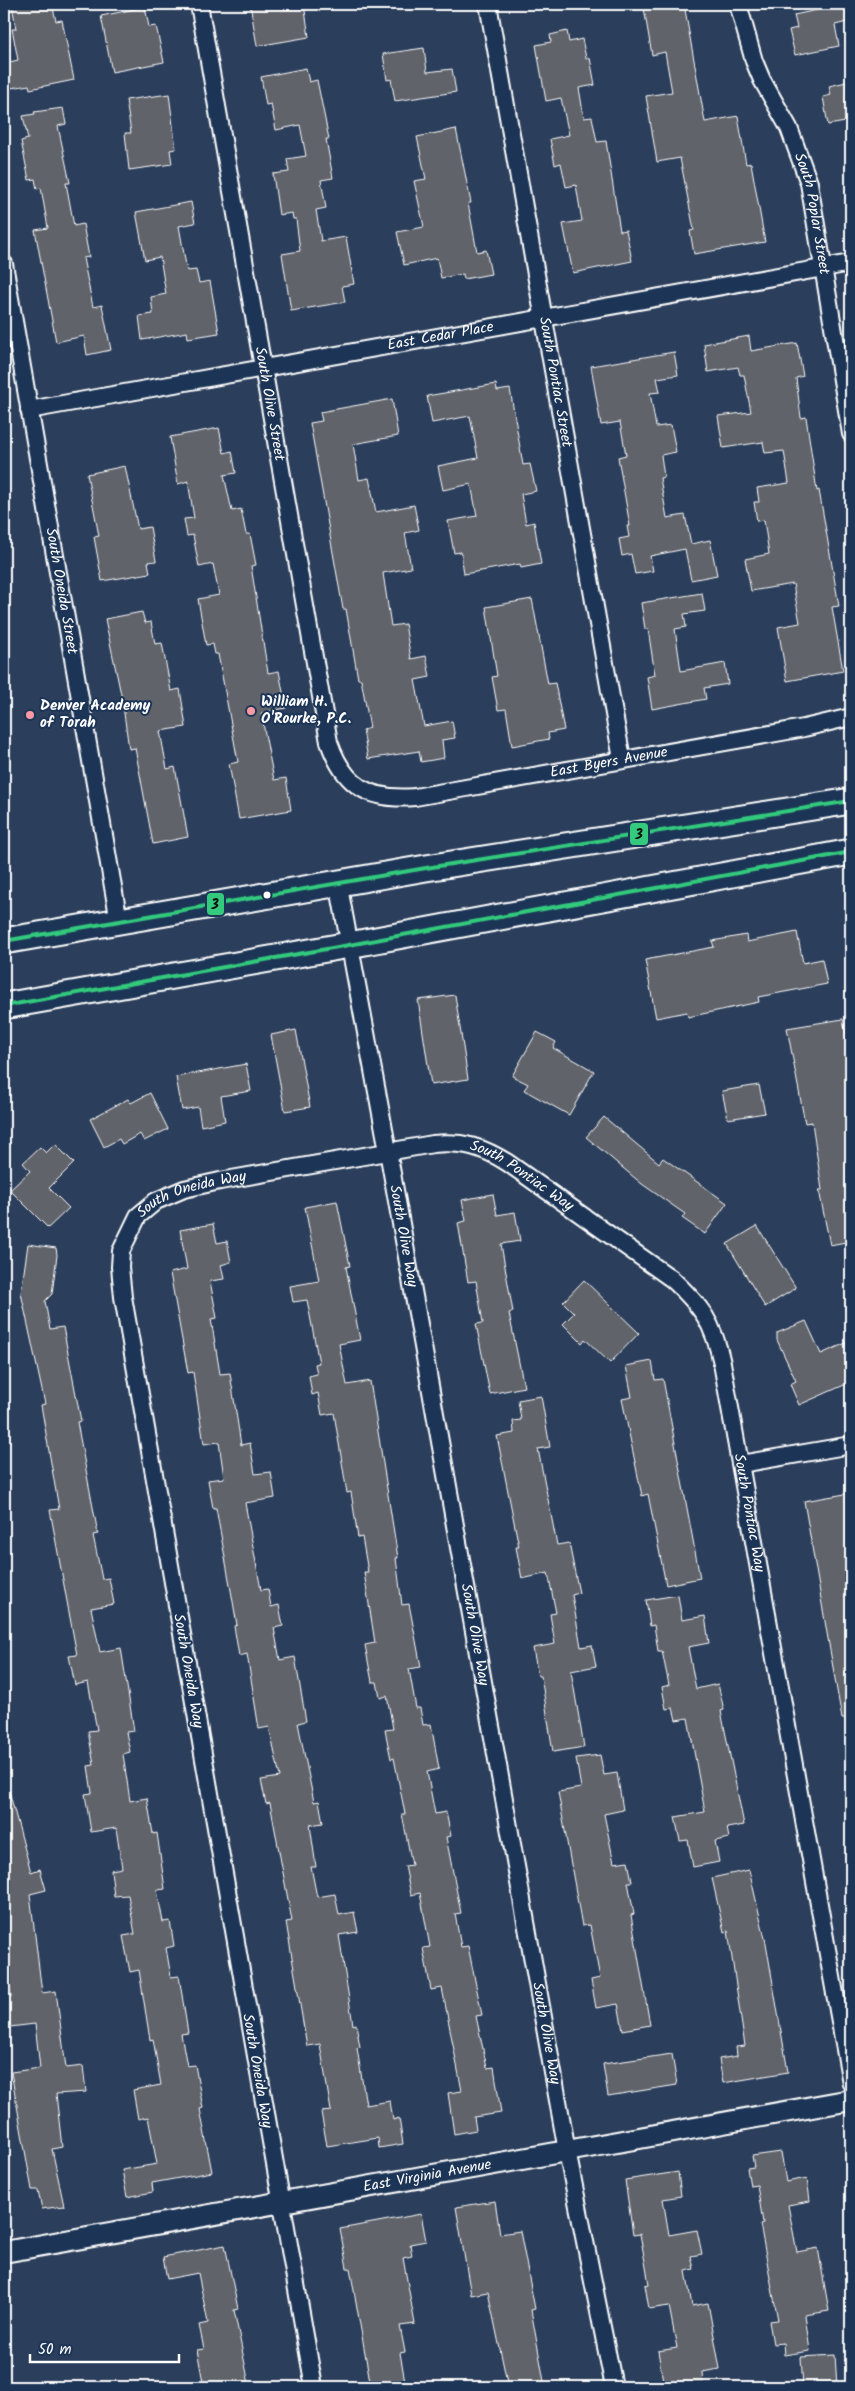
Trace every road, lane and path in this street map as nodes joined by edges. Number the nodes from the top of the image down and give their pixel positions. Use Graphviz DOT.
graph roads {
  1 [pos="200,4"];
  2 [pos="488,4"];
  3 [pos="738,4"];
  4 [pos="851,263"];
  5 [pos="4,264"];
  6 [pos="824,268"];
  7 [pos="543,317"];
  8 [pos="262,368"];
  9 [pos="29,410"];
  10 [pos="851,434"];
  11 [pos="851,717"];
  12 [pos="622,759"];
  13 [pos="366,792"];
  14 [pos="851,801"];
  15 [pos="851,852"];
  16 [pos="338,882"];
  17 [pos="119,920"];
  18 [pos="4,941"];
  19 [pos="349,945"];
  20 [pos="4,1006"];
  21 [pos="388,1151"];
  22 [pos="851,1445"];
  23 [pos="741,1464"];
  24 [pos="851,2082"];
  25 [pos="851,2100"];
  26 [pos="567,2151"];
  27 [pos="280,2201"];
  28 [pos="4,2252"];
  29 [pos="314,2387"];
  30 [pos="614,2387"];
  1 -- 8 [label="street, South Olive Street"];
  2 -- 7 [label="street, South Pontiac Street"];
  3 -- 6 [label="street, South Poplar Street"];
  4 -- 6 [label="street, East Cedar Place"];
  5 -- 9 [label="street, South Oneida Street"];
  6 -- 7 [label="street, East Cedar Place"];
  6 -- 10 [label="street, South Poplar Street"];
  7 -- 8 [label="street, East Cedar Place"];
  7 -- 12 [label="street, South Pontiac Street"];
  8 -- 9 [label="street, East Cedar Place"];
  8 -- 13 [label="street, South Olive Street"];
  9 -- 17 [label="street, South Oneida Street"];
  11 -- 12 [label="street, East Byers Avenue"];
  12 -- 13 [label="street, East Byers Avenue"];
  14 -- 16 [label="main road"];
  15 -- 19 [label="main road"];
  16 -- 17 [label="main road"];
  16 -- 19 [label="street, South Olive Way"];
  17 -- 18 [label="main road"];
  19 -- 20 [label="main road"];
  19 -- 21 [label="street, South Olive Way"];
  21 -- 23 [label="street, South Pontiac Way"];
  21 -- 26 [label="street, South Olive Way"];
  21 -- 27 [label="street, South Oneida Way"];
  22 -- 23 [label="street"];
  23 -- 24 [label="street, South Pontiac Way"];
  25 -- 26 [label="street, East Virginia Avenue"];
  26 -- 27 [label="street, East Virginia Avenue"];
  26 -- 30 [label="street, South Olive Way"];
  27 -- 28 [label="street, East Virginia Avenue"];
  27 -- 29 [label="street, South Oneida Way"];
}
